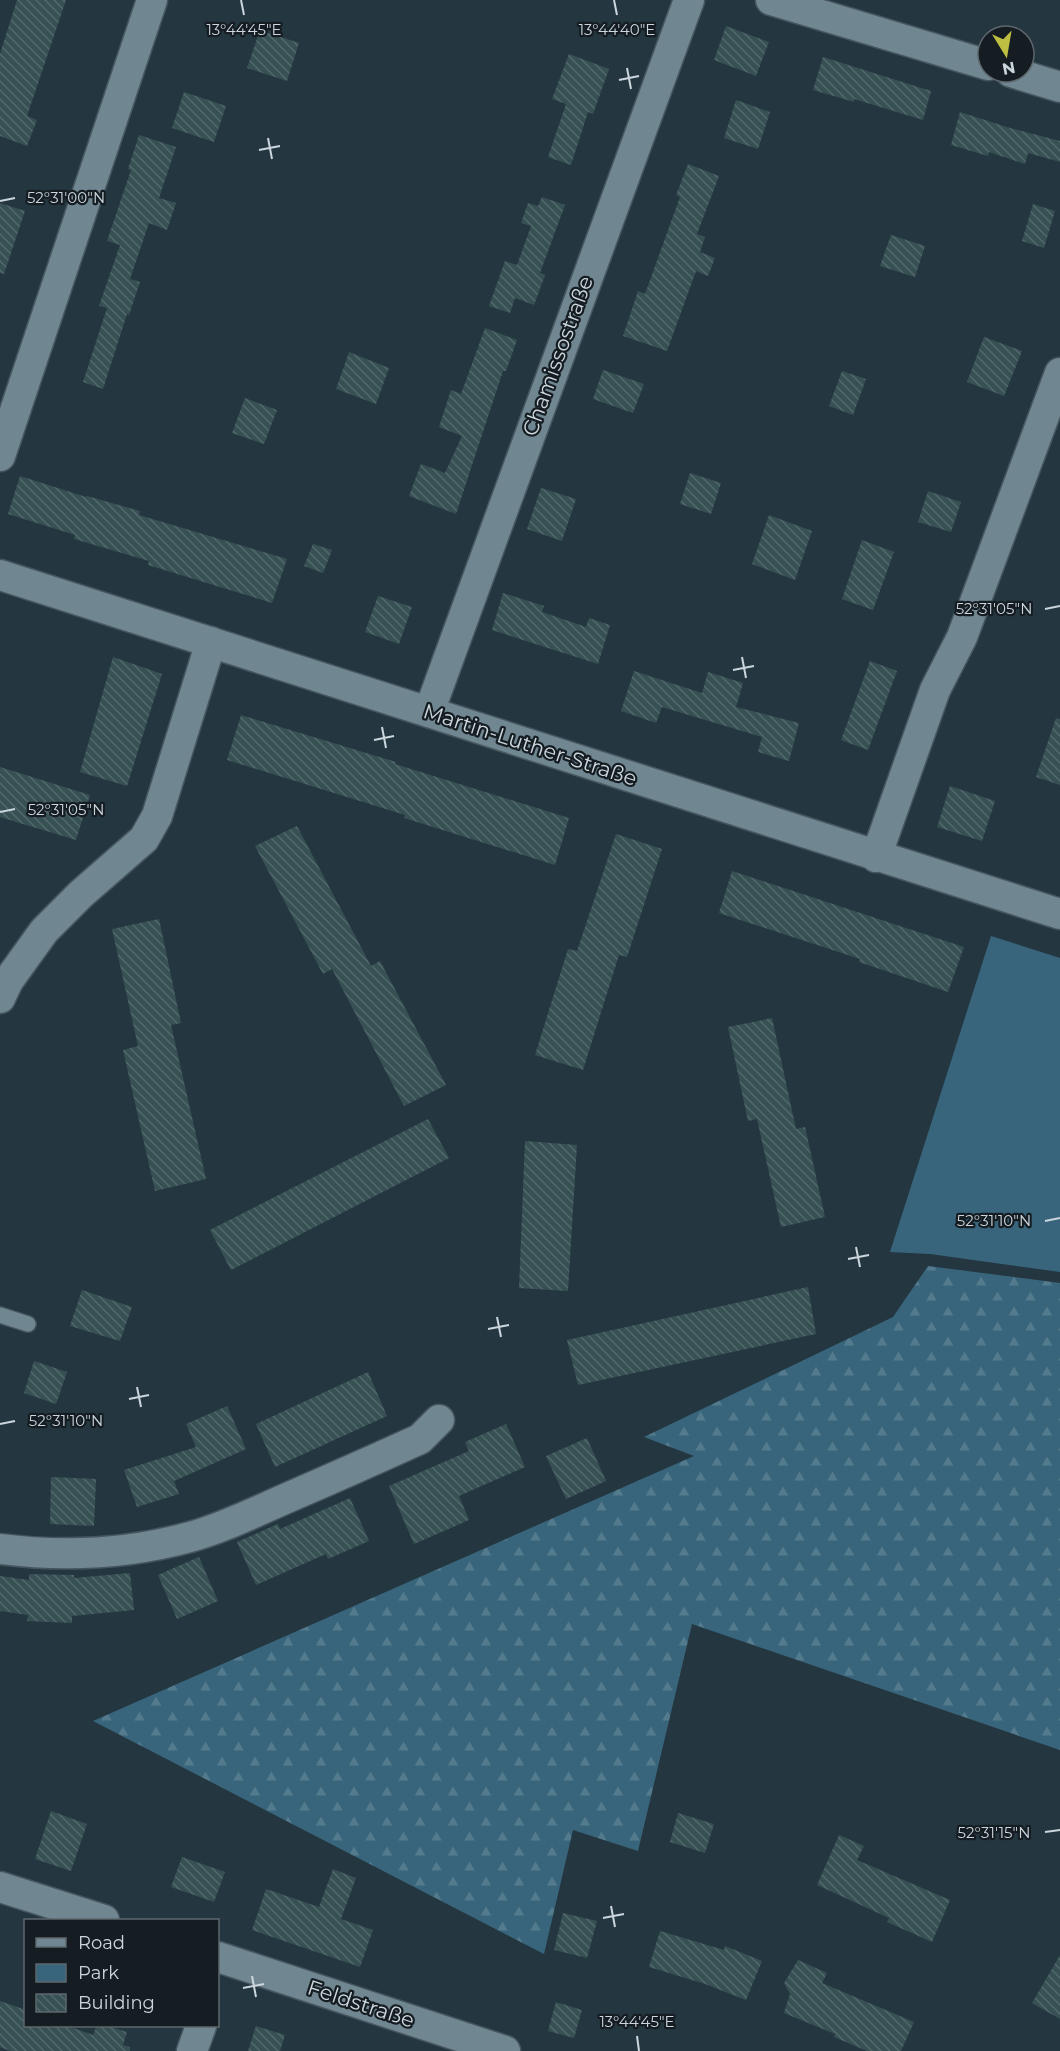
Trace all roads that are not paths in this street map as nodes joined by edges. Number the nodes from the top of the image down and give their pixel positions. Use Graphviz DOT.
graph roads {
  1 [pos="152,0"];
  2 [pos="688,0"];
  3 [pos="771,0"];
  4 [pos="976,61"];
  5 [pos="1036,80"];
  6 [pos="1060,87"];
  7 [pos="1060,373"];
  8 [pos="0,456"];
  9 [pos="0,575"];
  10 [pos="211,642"];
  11 [pos="429,712"];
  12 [pos="876,857"];
  13 [pos="1060,914"];
  14 [pos="0,998"];
  15 [pos="0,1315"];
  16 [pos="27,1324"];
  17 [pos="439,1420"];
  18 [pos="0,1549"];
  19 [pos="0,1887"];
  20 [pos="101,1919"];
  21 [pos="220,1965"];
  22 [pos="200,2027"];
  23 [pos="192,2051"];
  24 [pos="505,2051"];
  1 -- 8 [label="street"];
  2 -- 11 [label="street, Chamissostraße"];
  3 -- 4 [label="street"];
  5 -- 6 [label="street"];
  7 -- 12 [label="street"];
  9 -- 10 [label="street, Martin-Luther-Straße"];
  10 -- 11 [label="street, Martin-Luther-Straße"];
  10 -- 14 [label="street"];
  11 -- 12 [label="street, Martin-Luther-Straße"];
  12 -- 13 [label="street, Martin-Luther-Straße"];
  15 -- 16 [label="lane"];
  17 -- 18 [label="street"];
  19 -- 20 [label="street"];
  21 -- 24 [label="street, Feldstraße"];
  22 -- 23 [label="street"];
}
